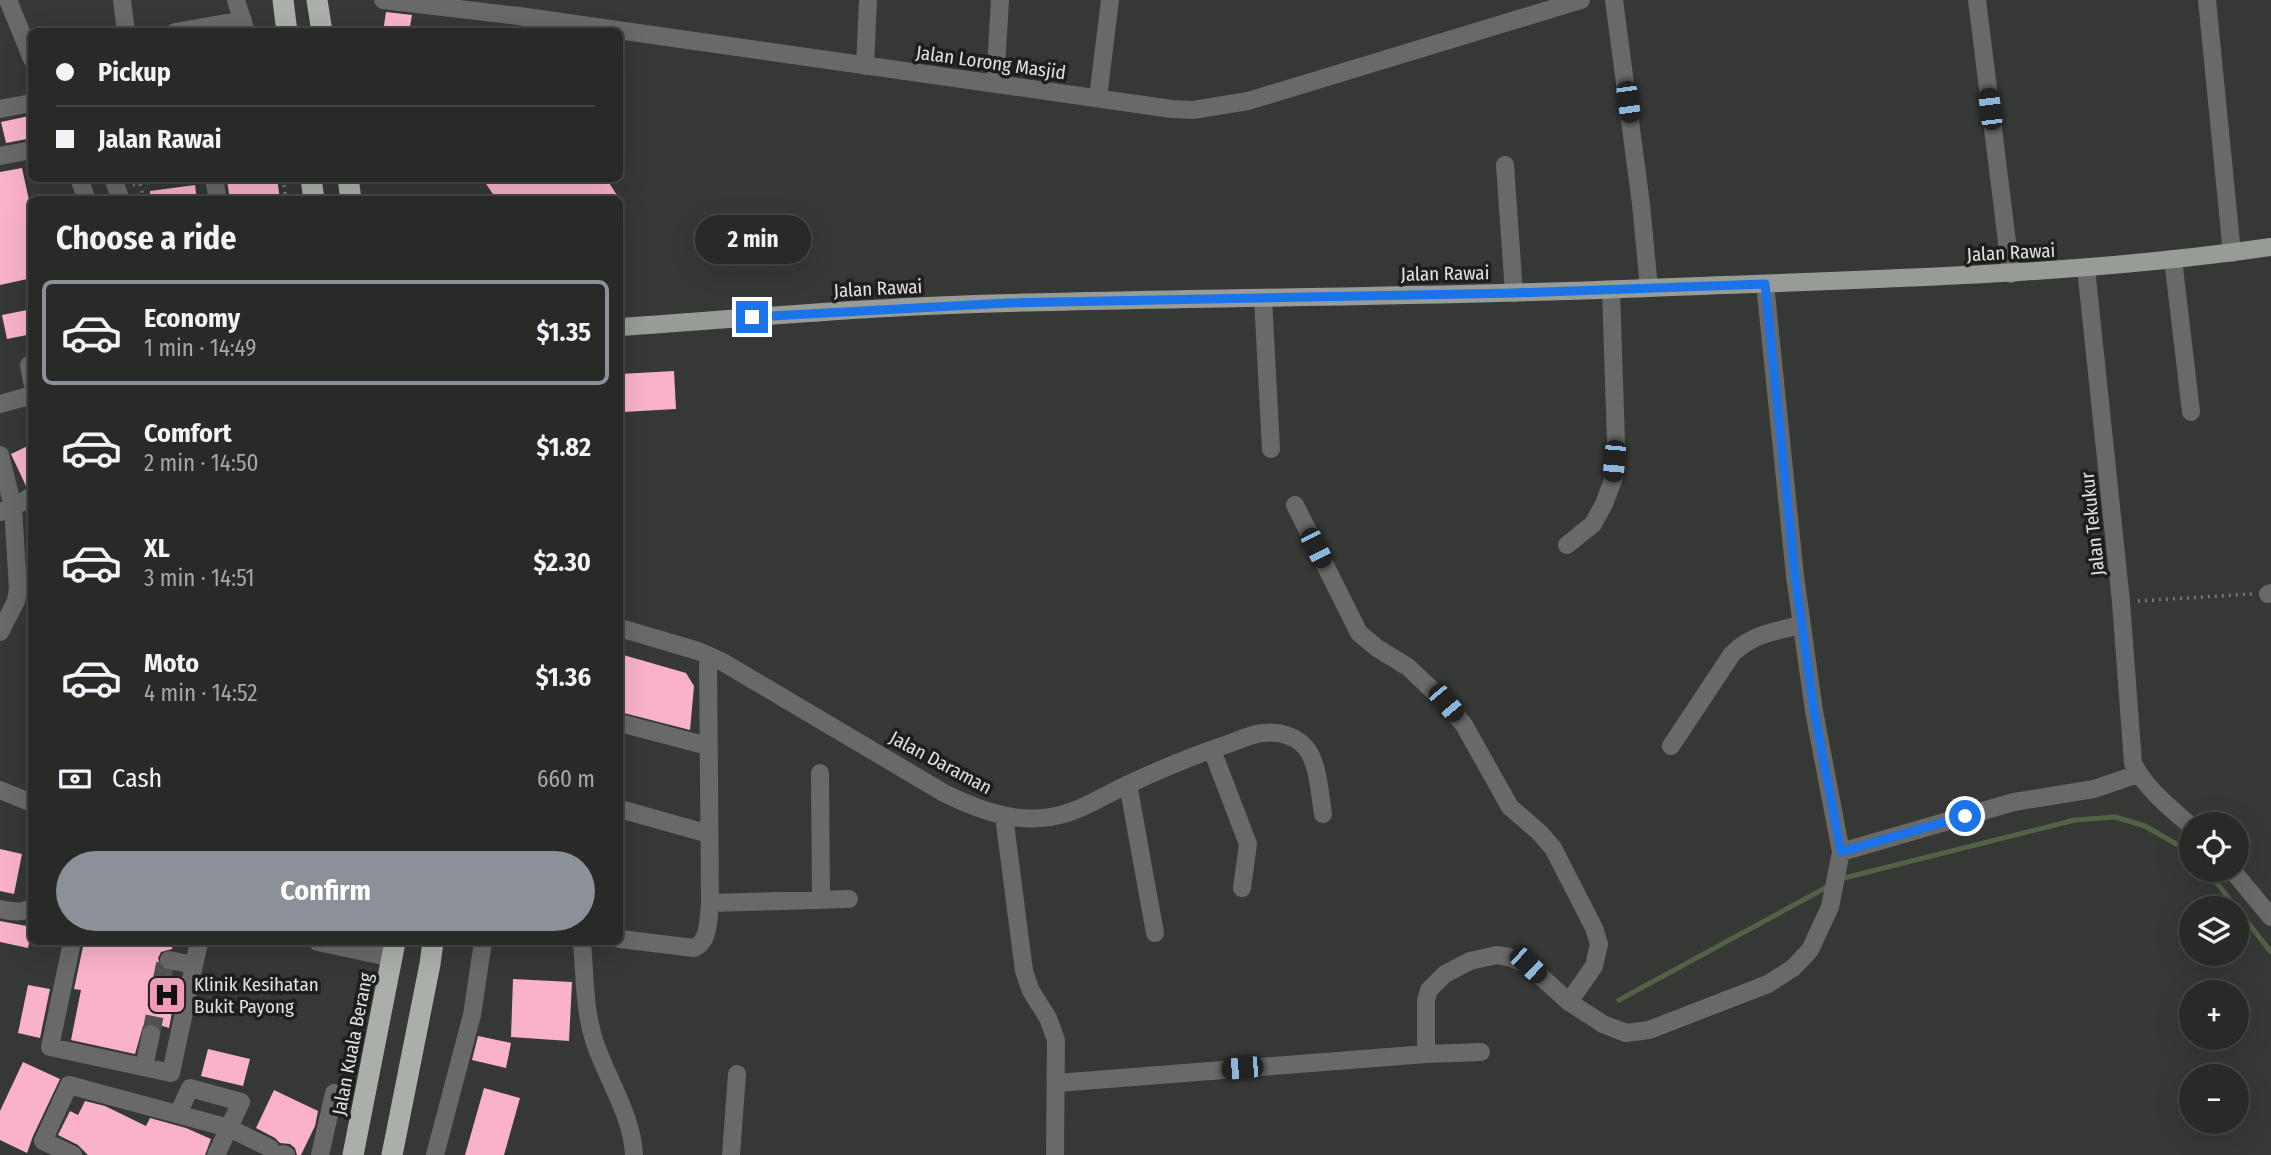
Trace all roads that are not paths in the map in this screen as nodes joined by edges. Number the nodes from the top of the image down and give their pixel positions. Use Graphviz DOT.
graph roads {
  1 [pos="8,0"];
  2 [pos="122,0"];
  3 [pos="236,0"];
  4 [pos="282,0"];
  5 [pos="317,0"];
  6 [pos="383,0"];
  7 [pos="868,0"];
  8 [pos="1000,0"];
  9 [pos="1110,0"];
  10 [pos="1581,0"];
  11 [pos="1614,0"];
  12 [pos="1977,0"];
  13 [pos="2207,0"];
  14 [pos="245,26"];
  15 [pos="126,28"];
  16 [pos="222,28"];
  17 [pos="287,28"];
  18 [pos="322,28"];
  19 [pos="602,28"];
  20 [pos="623,31"];
  21 [pos="28,50"];
  22 [pos="865,66"];
  23 [pos="995,84"];
  24 [pos="1098,98"];
  25 [pos="28,104"];
  26 [pos="0,109"];
  27 [pos="28,151"];
  28 [pos="0,156"];
  29 [pos="1505,165"];
  30 [pos="2271,247"];
  31 [pos="2232,253"];
  32 [pos="2173,259"];
  33 [pos="2086,268"];
  34 [pos="2011,274"];
  35 [pos="1765,284"];
  36 [pos="1649,288"];
  37 [pos="1611,290"];
  38 [pos="1514,293"];
  39 [pos="1263,298"];
  40 [pos="623,327"];
  41 [pos="28,396"];
  42 [pos="0,404"];
  43 [pos="2191,412"];
  44 [pos="1271,449"];
  45 [pos="0,455"];
  46 [pos="28,498"];
  47 [pos="1295,505"];
  48 [pos="7,510"];
  49 [pos="1567,545"];
  50 [pos="24,597"];
  51 [pos="1802,625"];
  52 [pos="623,629"];
  53 [pos="0,632"];
  54 [pos="708,656"];
  55 [pos="623,724"];
  56 [pos="709,746"];
  57 [pos="1671,746"];
  58 [pos="1212,750"];
  59 [pos="820,773"];
  60 [pos="2138,774"];
  61 [pos="1128,784"];
  62 [pos="0,790"];
  63 [pos="28,801"];
  64 [pos="623,810"];
  65 [pos="1323,814"];
  66 [pos="1004,816"];
  67 [pos="2179,816"];
  68 [pos="709,834"];
  69 [pos="1841,852"];
  70 [pos="2242,882"];
  71 [pos="1242,888"];
  72 [pos="849,899"];
  73 [pos="821,900"];
  74 [pos="710,903"];
  75 [pos="0,909"];
  76 [pos="28,910"];
  77 [pos="2271,917"];
  78 [pos="1155,933"];
  79 [pos="623,939"];
  80 [pos="71,945"];
  81 [pos="198,945"];
  82 [pos="346,945"];
  83 [pos="433,945"];
  84 [pos="483,945"];
  85 [pos="582,945"];
  86 [pos="394,950"];
  87 [pos="169,960"];
  88 [pos="194,965"];
  89 [pos="1569,1002"];
  90 [pos="151,1034"];
  91 [pos="1481,1052"];
  92 [pos="1426,1054"];
  93 [pos="144,1068"];
  94 [pos="737,1074"];
  95 [pos="1057,1083"];
  96 [pos="334,1093"];
  97 [pos="178,1114"];
  98 [pos="229,1128"];
  99 [pos="279,1152"];
  100 [pos="73,1155"];
  101 [pos="216,1155"];
  102 [pos="320,1155"];
  103 [pos="353,1155"];
  104 [pos="392,1155"];
  105 [pos="435,1155"];
  106 [pos="634,1155"];
  107 [pos="731,1155"];
  108 [pos="1055,1155"];
  1 -- 21 [label="street"];
  2 -- 15 [label="street"];
  3 -- 14 [label="street"];
  4 -- 17 [label="highway"];
  5 -- 18 [label="highway"];
  6 -- 19 [label="street, Jalan Lorong Masjid"];
  7 -- 22 [label="street"];
  8 -- 23 [label="street"];
  9 -- 24 [label="street"];
  10 -- 24 [label="street, Jalan Lorong Masjid"];
  11 -- 36 [label="street"];
  12 -- 34 [label="street"];
  13 -- 31 [label="street"];
  14 -- 16 [label="street"];
  20 -- 22 [label="street, Jalan Lorong Masjid"];
  22 -- 23 [label="street, Jalan Lorong Masjid"];
  23 -- 24 [label="street, Jalan Lorong Masjid"];
  25 -- 26 [label="street"];
  27 -- 28 [label="street"];
  29 -- 38 [label="street"];
  30 -- 31 [label="main road, Jalan Rawai"];
  31 -- 32 [label="main road, Jalan Rawai"];
  32 -- 33 [label="main road, Jalan Rawai"];
  32 -- 43 [label="street"];
  33 -- 34 [label="main road, Jalan Rawai"];
  33 -- 60 [label="street, Jalan Tekukur"];
  34 -- 35 [label="main road, Jalan Rawai"];
  35 -- 36 [label="main road, Jalan Rawai"];
  35 -- 51 [label="street"];
  36 -- 37 [label="main road, Jalan Rawai"];
  37 -- 38 [label="main road, Jalan Rawai"];
  37 -- 49 [label="street"];
  38 -- 39 [label="main road, Jalan Rawai"];
  39 -- 40 [label="main road, Jalan Rawai"];
  39 -- 44 [label="street"];
  41 -- 42 [label="street"];
  45 -- 48 [label="street"];
  46 -- 48 [label="street"];
  47 -- 89 [label="street"];
  48 -- 50 [label="street"];
  50 -- 53 [label="street"];
  51 -- 57 [label="street"];
  51 -- 69 [label="street"];
  52 -- 54 [label="street, Jalan Daraman"];
  54 -- 56 [label="street"];
  54 -- 66 [label="street, Jalan Daraman"];
  55 -- 56 [label="street"];
  56 -- 68 [label="street"];
  58 -- 61 [label="street, Jalan Daraman"];
  58 -- 65 [label="street, Jalan Daraman"];
  58 -- 71 [label="street"];
  59 -- 73 [label="street"];
  60 -- 67 [label="street"];
  60 -- 69 [label="street"];
  61 -- 66 [label="street, Jalan Daraman"];
  61 -- 78 [label="street"];
  62 -- 63 [label="street"];
  64 -- 68 [label="street"];
  66 -- 95 [label="street"];
  68 -- 74 [label="street"];
  69 -- 89 [label="street"];
  70 -- 77 [label="street"];
  72 -- 73 [label="street"];
  73 -- 74 [label="street"];
  74 -- 79 [label="street"];
  75 -- 76 [label="street"];
  80 -- 93 [label="street"];
  81 -- 88 [label="street"];
  82 -- 86 [label="street"];
  83 -- 104 [label="highway"];
  84 -- 105 [label="street"];
  85 -- 106 [label="street"];
  86 -- 103 [label="highway, Jalan Kuala Berang"];
  87 -- 88 [label="street"];
  88 -- 93 [label="street"];
  89 -- 92 [label="street"];
  90 -- 93 [label="street"];
  91 -- 92 [label="street"];
  92 -- 95 [label="street"];
  94 -- 107 [label="street"];
  95 -- 108 [label="street"];
  96 -- 102 [label="street"];
  97 -- 98 [label="street"];
  97 -- 98 [label="street"];
  97 -- 100 [label="street"];
  98 -- 99 [label="street"];
  98 -- 101 [label="street"];
}
